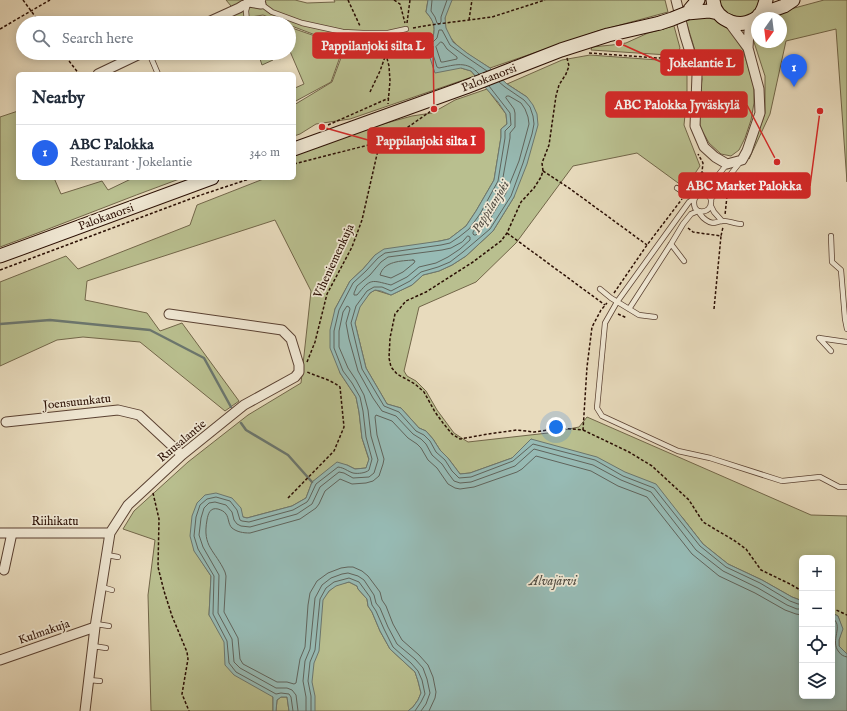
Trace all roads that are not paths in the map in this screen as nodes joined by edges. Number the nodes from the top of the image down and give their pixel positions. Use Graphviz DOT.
graph roads {
  1 [pos="676,0"];
  2 [pos="698,0"];
  3 [pos="713,0"];
  4 [pos="766,0"];
  5 [pos="793,0"];
  6 [pos="248,1"];
  7 [pos="262,2"];
  8 [pos="687,12"];
  9 [pos="760,12"];
  10 [pos="770,12"];
  11 [pos="718,13"];
  12 [pos="221,16"];
  13 [pos="246,16"];
  14 [pos="283,16"];
  15 [pos="751,20"];
  16 [pos="296,21"];
  17 [pos="728,21"];
  18 [pos="406,29"];
  19 [pos="751,29"];
  20 [pos="748,48"];
  21 [pos="127,60"];
  22 [pos="152,60"];
  23 [pos="102,72"];
  24 [pos="157,72"];
  25 [pos="296,148"];
  26 [pos="742,160"];
  27 [pos="727,164"];
  28 [pos="207,180"];
  29 [pos="677,188"];
  30 [pos="700,194"];
  31 [pos="695,198"];
  32 [pos="711,199"];
  33 [pos="711,206"];
  34 [pos="698,210"];
  35 [pos="722,221"];
  36 [pos="741,224"];
  37 [pos="831,236"];
  38 [pos="671,244"];
  39 [pos="0,256"];
  40 [pos="684,261"];
  41 [pos="600,288"];
  42 [pos="617,302"];
  43 [pos="629,309"];
  44 [pos="169,314"];
  45 [pos="655,317"];
  46 [pos="847,329"];
  47 [pos="847,342"];
  48 [pos="831,351"];
  49 [pos="6,422"];
  50 [pos="182,455"];
  51 [pos="847,487"];
  52 [pos="0,533"];
  53 [pos="12,533"];
  54 [pos="110,534"];
  55 [pos="107,555"];
  56 [pos="118,557"];
  57 [pos="4,570"];
  58 [pos="102,587"];
  59 [pos="112,590"];
  60 [pos="96,626"];
  61 [pos="109,626"];
  62 [pos="93,646"];
  63 [pos="106,648"];
  64 [pos="0,660"];
  65 [pos="89,680"];
  66 [pos="100,682"];
  67 [pos="85,711"];
  1 -- 27 [label="street"];
  2 -- 8 [label="main road, Palokanorsi"];
  3 -- 11 [label="main road"];
  4 -- 9 [label="main road"];
  5 -- 10 [label="main road"];
  6 -- 7 [label="street"];
  6 -- 12 [label="street"];
  6 -- 13 [label="lane"];
  7 -- 14 [label="lane"];
  8 -- 11 [label="main road, Palokanorsi"];
  8 -- 25 [label="main road, Palokanorsi, bridge"];
  11 -- 17 [label="main road"];
  15 -- 17 [label="main road"];
  16 -- 18 [label="lane"];
  17 -- 20 [label="street"];
  19 -- 20 [label="street"];
  20 -- 26 [label="street"];
  21 -- 23 [label="street"];
  22 -- 24 [label="lane"];
  26 -- 27 [label="street"];
  26 -- 32 [label="lane"];
  27 -- 30 [label="lane"];
  28 -- 39 [label="main road, Palokanorsi"];
  29 -- 31 [label="lane"];
  30 -- 31 [label="lane"];
  30 -- 32 [label="lane"];
  31 -- 34 [label="lane"];
  31 -- 42 [label="lane"];
  32 -- 33 [label="lane"];
  33 -- 34 [label="lane"];
  33 -- 35 [label="lane"];
  34 -- 35 [label="lane"];
  34 -- 38 [label="lane"];
  35 -- 36 [label="lane"];
  37 -- 46 [label="lane"];
  38 -- 40 [label="lane"];
  38 -- 43 [label="lane"];
  41 -- 42 [label="lane"];
  42 -- 43 [label="lane"];
  42 -- 51 [label="lane"];
  43 -- 45 [label="lane"];
  44 -- 50 [label="street, Ruusalantie"];
  47 -- 48 [label="lane"];
  49 -- 50 [label="street, Joensuunkatu"];
  50 -- 54 [label="street, Ruusalantie"];
  52 -- 53 [label="street, Riihikatu"];
  53 -- 54 [label="street, Riihikatu"];
  53 -- 57 [label="street"];
  54 -- 55 [label="street, Ruusalantie"];
  55 -- 56 [label="lane"];
  55 -- 58 [label="street, Ruusalantie"];
  58 -- 59 [label="lane"];
  58 -- 60 [label="street, Ruusalantie"];
  60 -- 61 [label="lane"];
  60 -- 62 [label="street, Ruusalantie"];
  60 -- 64 [label="street, Kulmakuja"];
  62 -- 63 [label="lane"];
  62 -- 65 [label="street, Ruusalantie"];
  65 -- 66 [label="lane"];
  65 -- 67 [label="street, Ruusalantie"];
}
